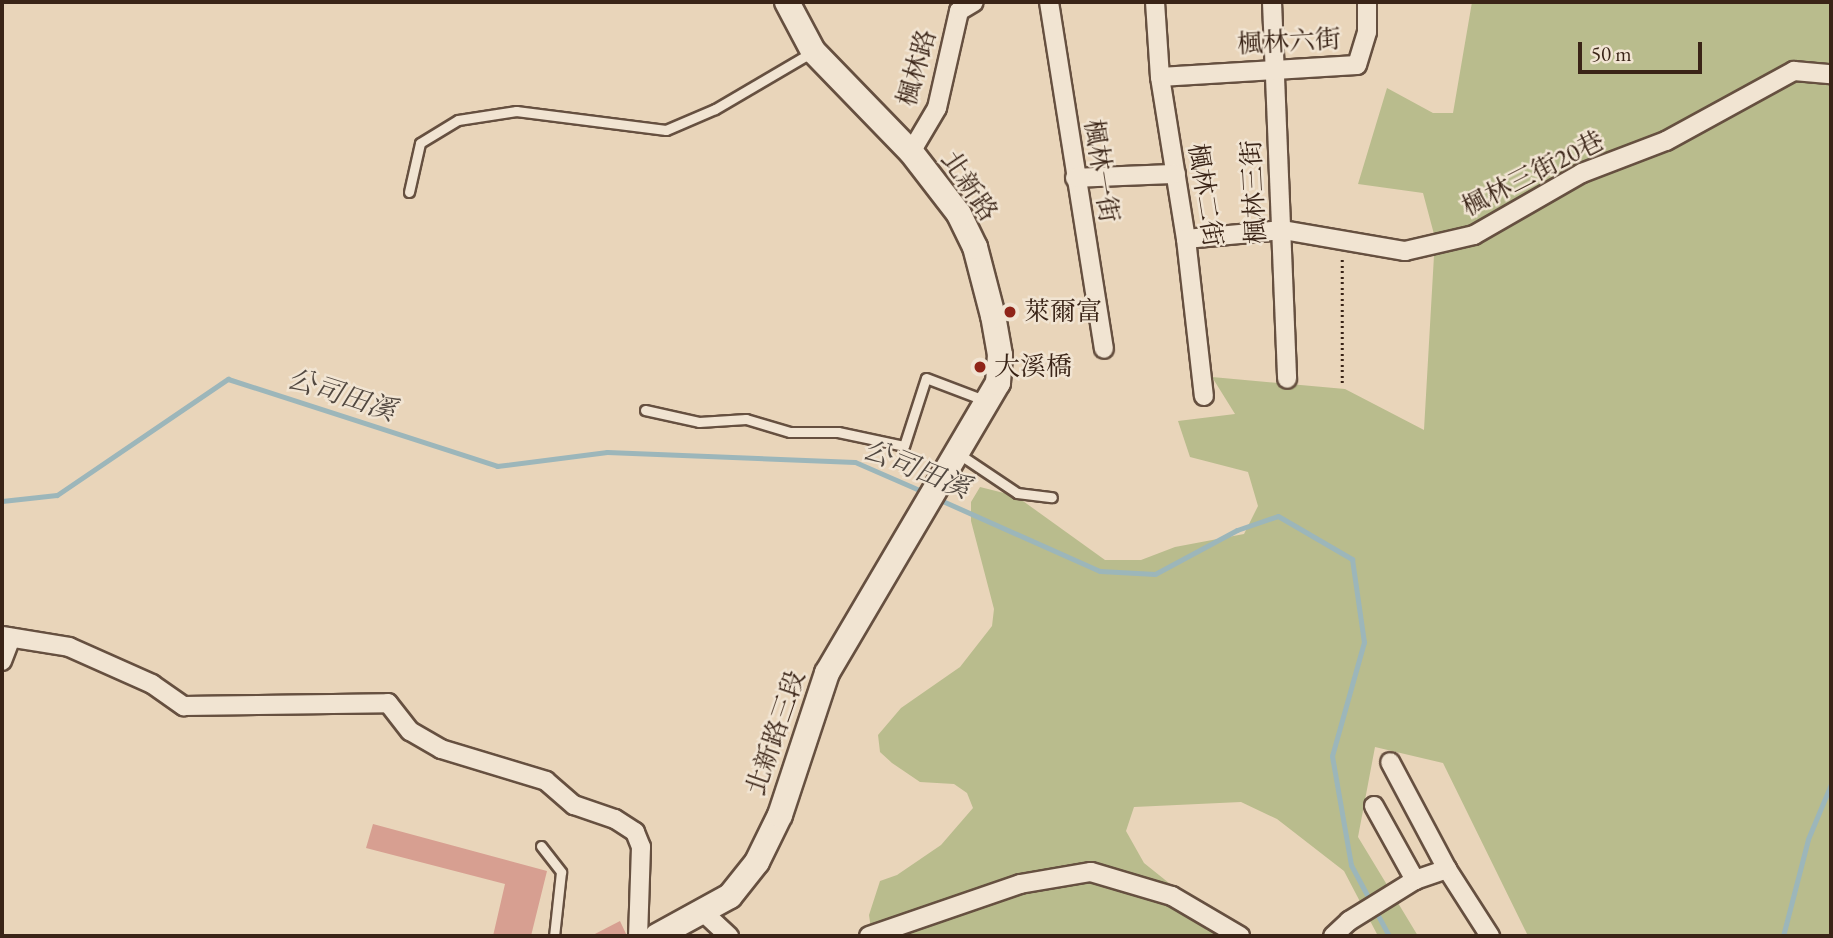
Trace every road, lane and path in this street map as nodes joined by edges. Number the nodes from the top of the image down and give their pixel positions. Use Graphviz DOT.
graph roads {
  1 [pos="788,2"];
  2 [pos="974,2"];
  3 [pos="1049,2"];
  4 [pos="1154,2"];
  5 [pos="1272,2"];
  6 [pos="1367,2"];
  7 [pos="813,51"];
  8 [pos="1275,67"];
  9 [pos="1831,74"];
  10 [pos="1160,78"];
  11 [pos="911,152"];
  12 [pos="1176,174"];
  13 [pos="1075,178"];
  14 [pos="409,192"];
  15 [pos="1283,230"];
  16 [pos="1186,239"];
  17 [pos="1342,239"];
  18 [pos="1104,349"];
  19 [pos="1287,379"];
  20 [pos="1342,383"];
  21 [pos="1204,396"];
  22 [pos="990,403"];
  23 [pos="645,410"];
  24 [pos="959,454"];
  25 [pos="1052,497"];
  26 [pos="922,517"];
  27 [pos="6,637"];
  28 [pos="2,661"];
  29 [pos="1390,762"];
  30 [pos="1374,806"];
  31 [pos="541,846"];
  32 [pos="1447,869"];
  33 [pos="1415,880"];
  34 [pos="702,911"];
  35 [pos="554,936"];
  36 [pos="638,936"];
  37 [pos="657,936"];
  38 [pos="729,936"];
  39 [pos="869,936"];
  40 [pos="1240,936"];
  41 [pos="1333,936"];
  42 [pos="1490,936"];
  1 -- 7 [label="main road, 北新路"];
  2 -- 11 [label="street, 楓林路"];
  3 -- 13 [label="street, 楓林一街"];
  4 -- 10 [label="street, 楓林二街"];
  5 -- 8 [label="street, 楓林三街"];
  6 -- 8 [label="street, 楓林六街"];
  7 -- 11 [label="main road, 北新路"];
  7 -- 14 [label="lane"];
  8 -- 10 [label="street, 楓林六街"];
  8 -- 15 [label="street, 楓林三街"];
  9 -- 17 [label="street, 楓林三街20巷"];
  10 -- 12 [label="street, 楓林二街"];
  11 -- 22 [label="main road, 北新路"];
  12 -- 13 [label="street"];
  12 -- 16 [label="street, 楓林二街"];
  13 -- 18 [label="street, 楓林一街"];
  15 -- 16 [label="street, 楓林三街20巷"];
  15 -- 17 [label="street, 楓林三街20巷"];
  15 -- 19 [label="street, 楓林三街"];
  16 -- 21 [label="street, 楓林二街"];
  17 -- 20 [label="path"];
  22 -- 23 [label="lane"];
  22 -- 24 [label="main road, 北新路"];
  24 -- 25 [label="lane"];
  24 -- 26 [label="main road, 北新路"];
  26 -- 34 [label="main road, 北新路三段"];
  27 -- 28 [label="street"];
  27 -- 36 [label="street"];
  29 -- 32 [label="street"];
  30 -- 33 [label="street"];
  31 -- 35 [label="lane"];
  32 -- 33 [label="street"];
  32 -- 42 [label="street"];
  33 -- 41 [label="street"];
  34 -- 37 [label="main road, 北新路三段"];
  34 -- 38 [label="street"];
  39 -- 40 [label="street"];
}
